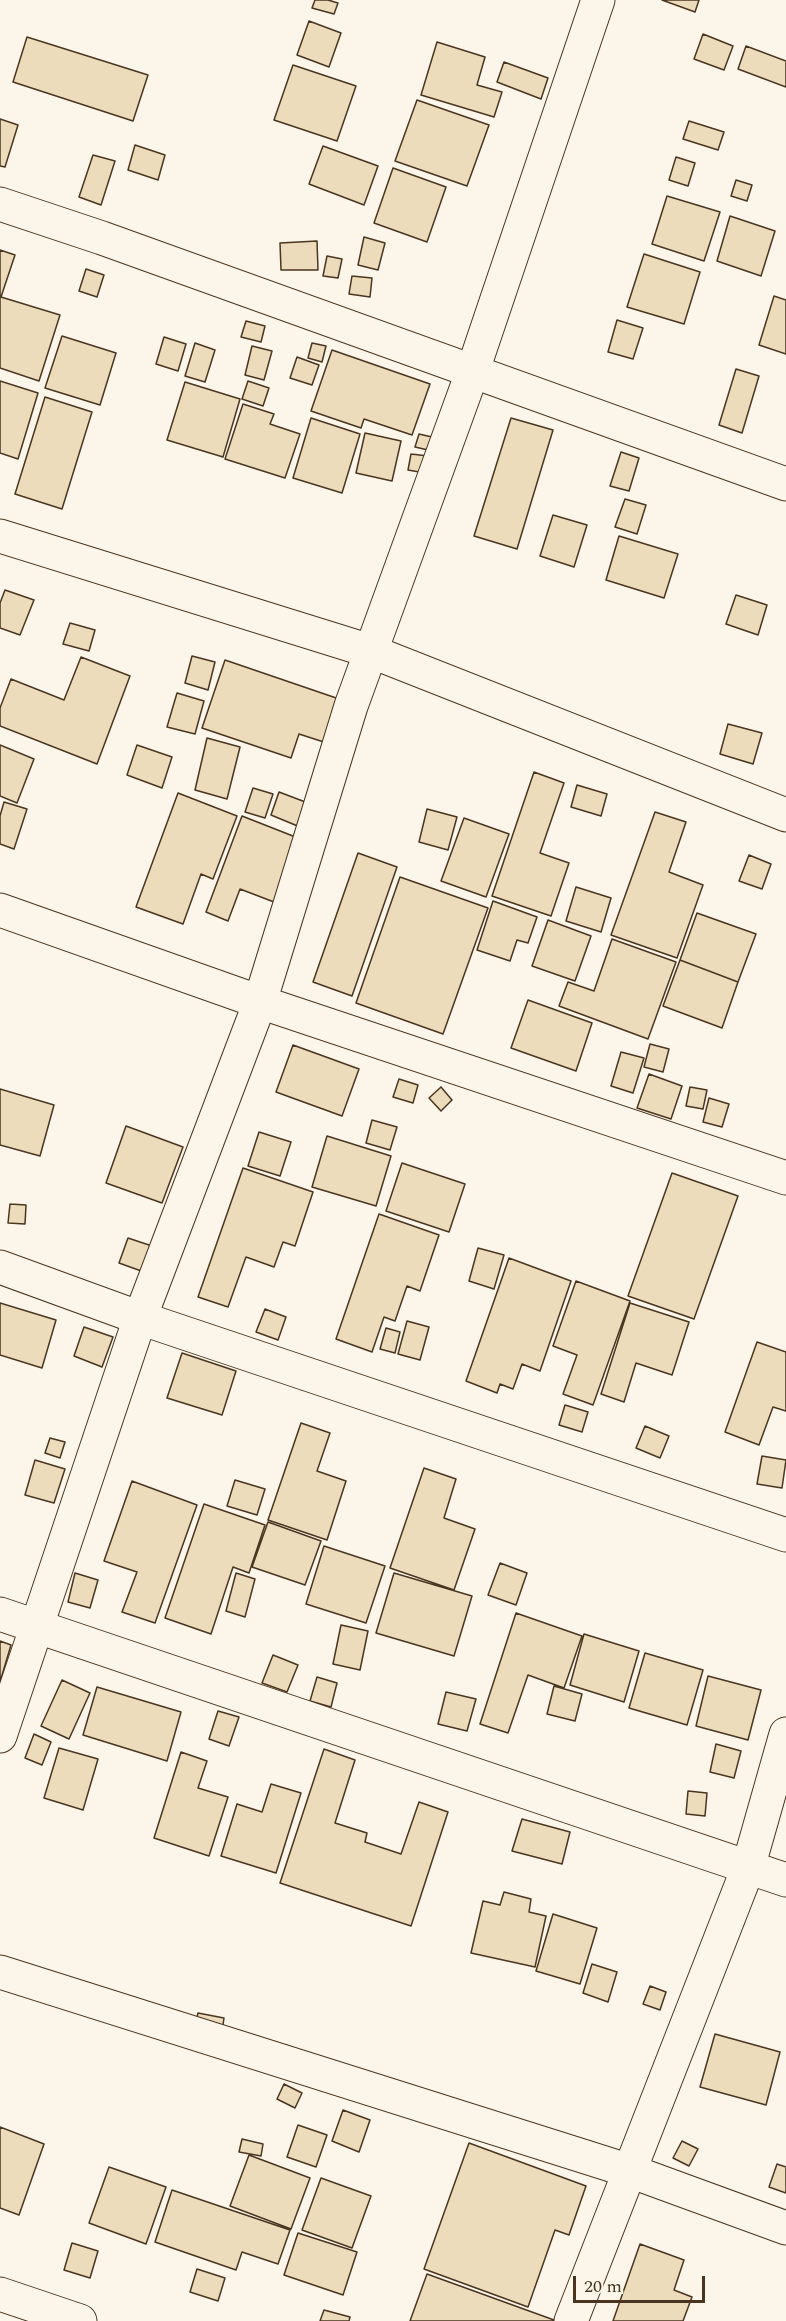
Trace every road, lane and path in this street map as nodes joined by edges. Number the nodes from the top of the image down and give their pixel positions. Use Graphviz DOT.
graph roads {
  1 [pos="597,0"];
  2 [pos="0,204"];
  3 [pos="472,373"];
  4 [pos="786,484"];
  5 [pos="0,536"];
  6 [pos="370,651"];
  7 [pos="786,814"];
  8 [pos="0,910"];
  9 [pos="260,1002"];
  10 [pos="786,1178"];
  11 [pos="0,1267"];
  12 [pos="140,1318"];
  13 [pos="786,1535"];
  14 [pos="0,1614"];
  15 [pos="36,1627"];
  16 [pos="786,1734"];
  17 [pos="0,1736"];
  18 [pos="748,1868"];
  19 [pos="786,1880"];
  20 [pos="0,1972"];
  21 [pos="630,2171"];
  22 [pos="786,2228"];
  23 [pos="0,2294"];
  24 [pos="80,2321"];
  25 [pos="571,2321"];
  1 -- 3 [label="street"];
  2 -- 3 [label="street"];
  3 -- 4 [label="street"];
  3 -- 6 [label="street"];
  5 -- 6 [label="street"];
  6 -- 7 [label="street"];
  6 -- 9 [label="street"];
  8 -- 9 [label="street"];
  9 -- 10 [label="street"];
  9 -- 12 [label="street"];
  11 -- 12 [label="street"];
  12 -- 13 [label="street"];
  12 -- 15 [label="street"];
  14 -- 15 [label="street"];
  15 -- 17 [label="street"];
  15 -- 18 [label="street"];
  16 -- 18 [label="street"];
  18 -- 19 [label="street"];
  18 -- 21 [label="street"];
  20 -- 21 [label="street"];
  21 -- 22 [label="street"];
  21 -- 25 [label="street"];
  23 -- 24 [label="street"];
}
